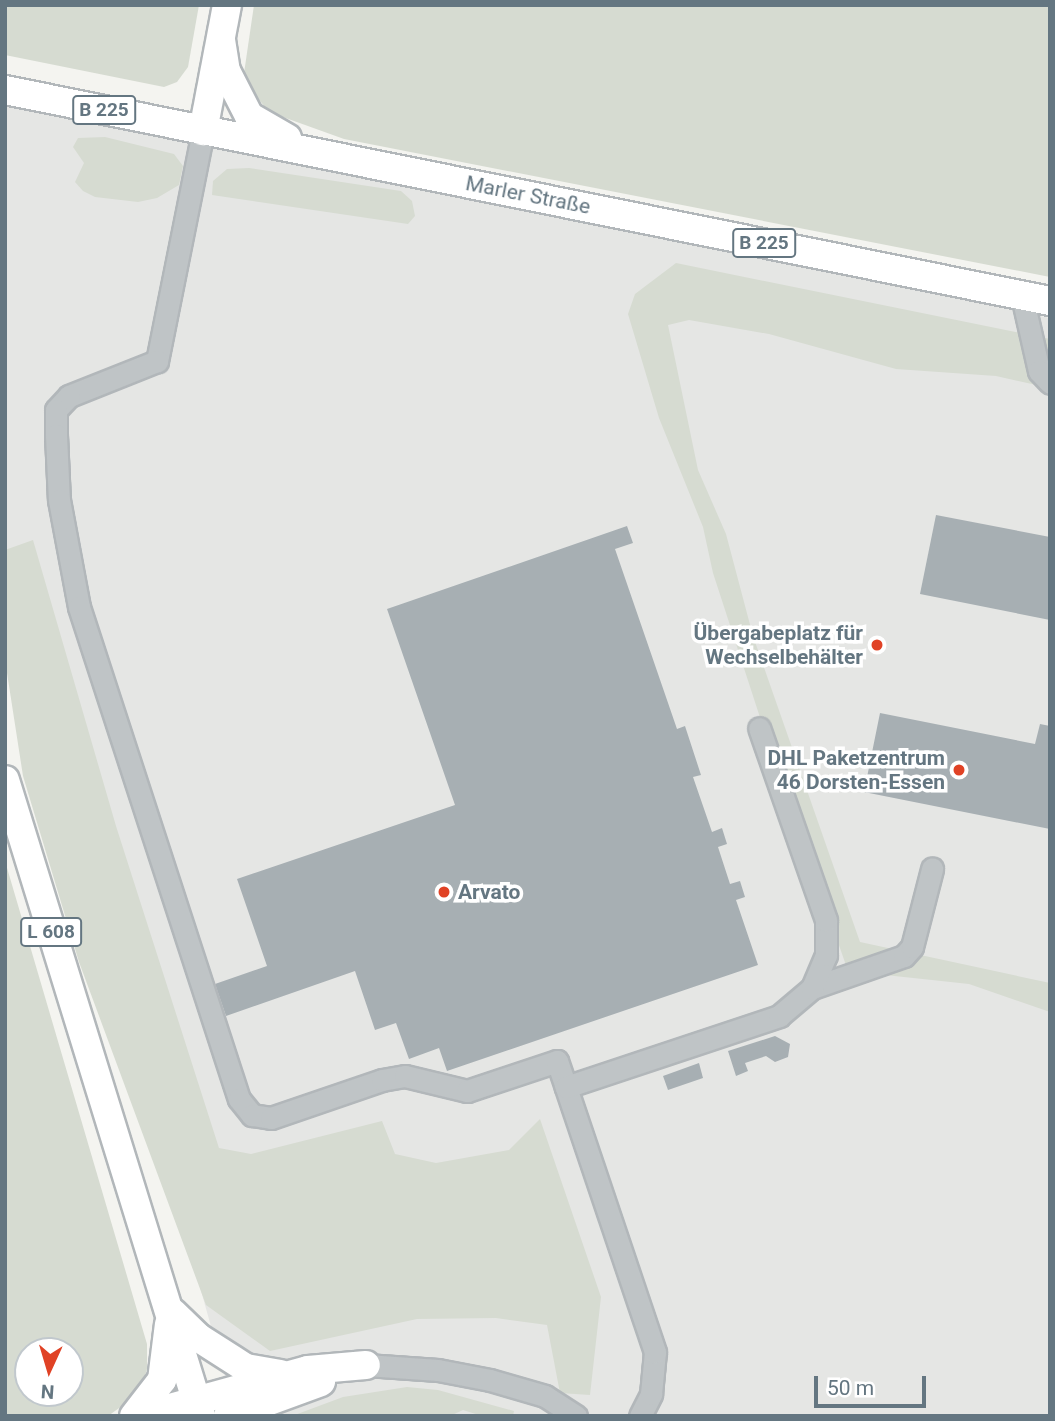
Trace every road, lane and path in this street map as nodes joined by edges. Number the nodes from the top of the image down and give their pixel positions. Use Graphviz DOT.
graph roads {
  1 [pos="228,5"];
  2 [pos="221,40"];
  3 [pos="5,90"];
  4 [pos="203,131"];
  5 [pos="315,152"];
  6 [pos="1022,296"];
  7 [pos="1050,302"];
  8 [pos="1050,383"];
  9 [pos="759,728"];
  10 [pos="5,780"];
  11 [pos="932,869"];
  12 [pos="811,988"];
  13 [pos="566,1087"];
  14 [pos="171,1311"];
  15 [pos="366,1365"];
  16 [pos="288,1375"];
  17 [pos="199,1408"];
  18 [pos="244,1414"];
  19 [pos="134,1416"];
  20 [pos="141,1416"];
  21 [pos="576,1416"];
  22 [pos="640,1416"];
  1 -- 2 [label="main road"];
  2 -- 4 [label="main road"];
  2 -- 5 [label="main road"];
  3 -- 4 [label="main road, Marler Straße / B 225"];
  4 -- 5 [label="main road, Marler Straße / B 225"];
  4 -- 13 [label="street"];
  5 -- 6 [label="main road, Marler Straße / B 225"];
  6 -- 7 [label="main road, Marler Straße / B 225"];
  6 -- 8 [label="street"];
  9 -- 12 [label="street"];
  10 -- 14 [label="main road, L 608"];
  11 -- 12 [label="street"];
  12 -- 13 [label="street"];
  13 -- 22 [label="street"];
  14 -- 16 [label="main road"];
  14 -- 17 [label="main road, L 608"];
  14 -- 19 [label="main road"];
  15 -- 16 [label="main road"];
  15 -- 18 [label="main road"];
  15 -- 21 [label="street"];
  16 -- 17 [label="main road"];
  17 -- 20 [label="main road"];
}
